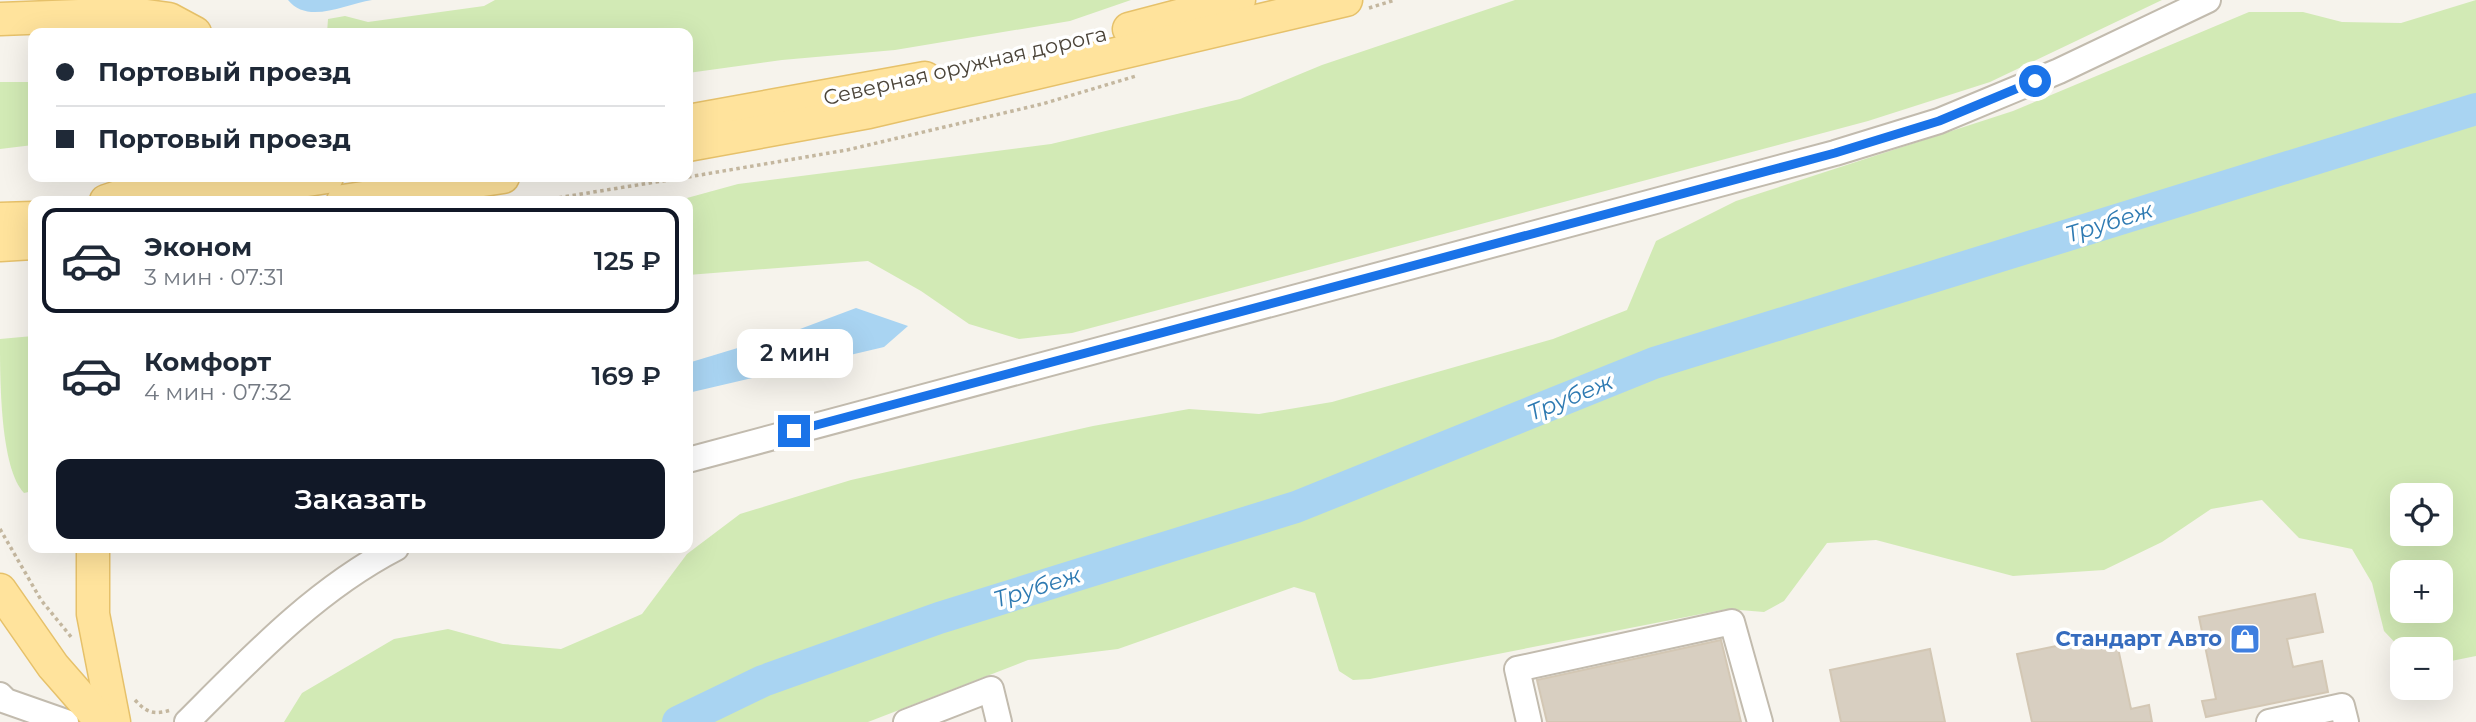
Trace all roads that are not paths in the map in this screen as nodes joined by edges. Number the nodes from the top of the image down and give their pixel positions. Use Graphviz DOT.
graph roads {
  1 [pos="1239,0"];
  2 [pos="1346,0"];
  3 [pos="2208,0"];
  4 [pos="0,19"];
  5 [pos="186,28"];
  6 [pos="693,120"];
  7 [pos="693,144"];
  8 [pos="164,182"];
  9 [pos="294,182"];
  10 [pos="472,182"];
  11 [pos="121,196"];
  12 [pos="200,196"];
  13 [pos="377,196"];
  14 [pos="435,196"];
  15 [pos="28,218"];
  16 [pos="0,219"];
  17 [pos="28,243"];
  18 [pos="0,245"];
  19 [pos="693,459"];
  20 [pos="93,553"];
  21 [pos="386,553"];
  22 [pos="0,590"];
  23 [pos="0,625"];
  24 [pos="53,666"];
  25 [pos="0,695"];
  26 [pos="182,715"];
  27 [pos="66,722"];
  28 [pos="102,722"];
  29 [pos="114,722"];
  30 [pos="906,722"];
  31 [pos="999,722"];
  32 [pos="1529,722"];
  33 [pos="1760,722"];
  34 [pos="2269,722"];
  35 [pos="2346,722"];
  1 -- 6 [label="main road, Северная оружная дорога"];
  2 -- 7 [label="main road"];
  3 -- 19 [label="lane"];
  4 -- 5 [label="main road"];
  8 -- 11 [label="main road"];
  9 -- 12 [label="main road"];
  10 -- 13 [label="main road"];
  10 -- 14 [label="main road"];
  15 -- 16 [label="main road"];
  17 -- 18 [label="main road"];
  20 -- 29 [label="main road"];
  21 -- 26 [label="lane"];
  22 -- 24 [label="main road"];
  23 -- 24 [label="main road"];
  24 -- 28 [label="main road"];
  25 -- 27 [label="lane"];
  30 -- 31 [label="lane"];
  32 -- 33 [label="lane"];
  34 -- 35 [label="lane"];
}
